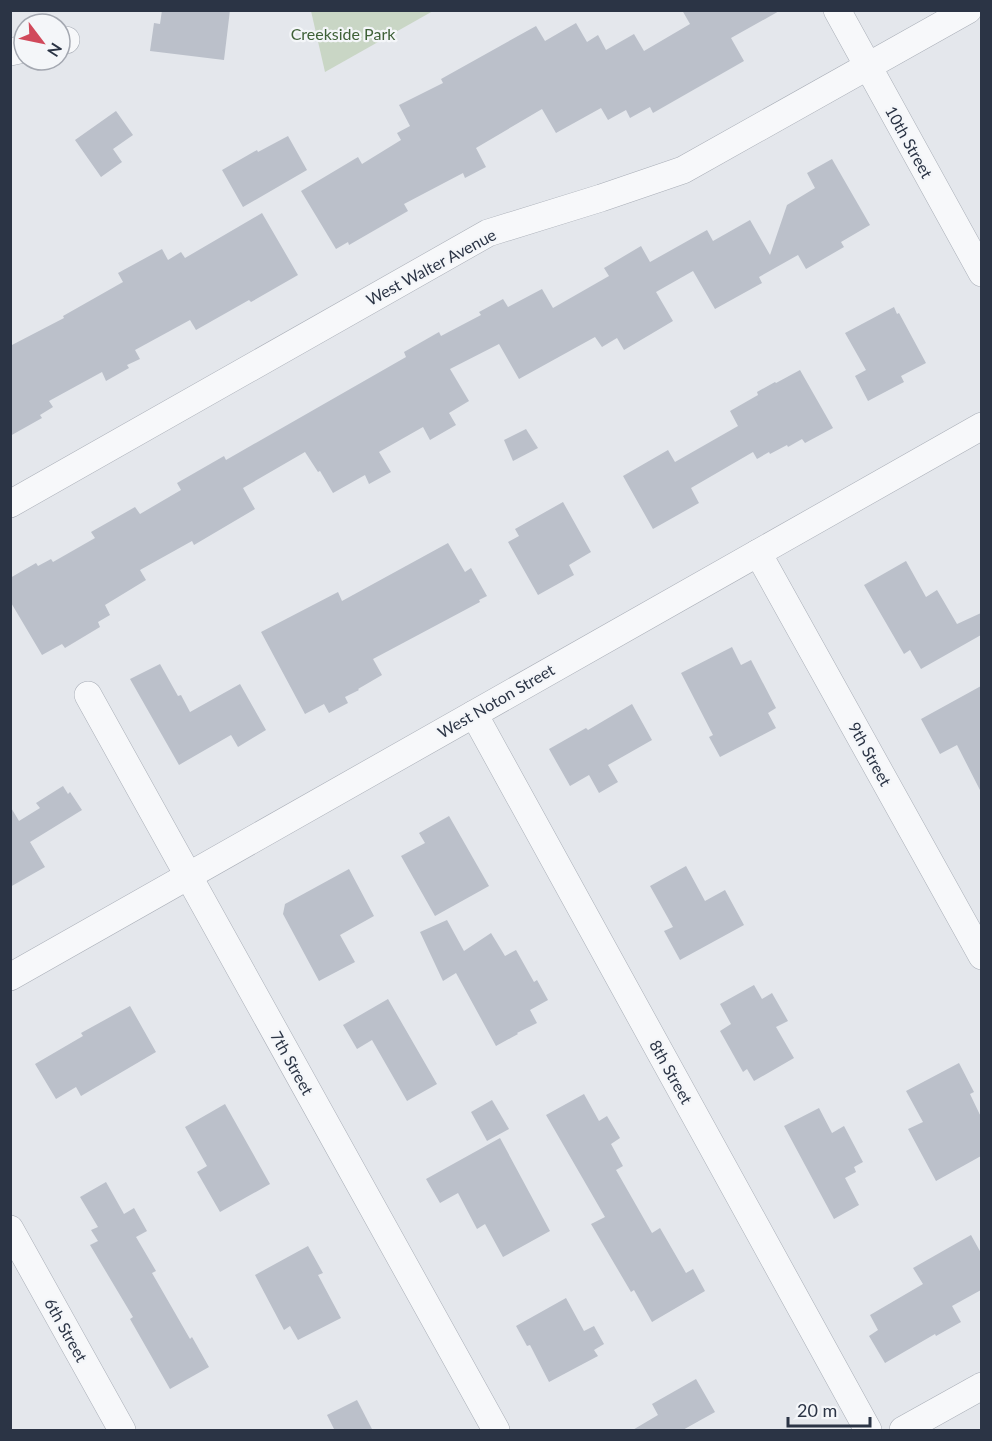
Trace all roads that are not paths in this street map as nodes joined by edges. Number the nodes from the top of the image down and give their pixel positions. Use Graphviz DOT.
graph roads {
  1 [pos="837,10"];
  2 [pos="968,10"];
  3 [pos="868,66"];
  4 [pos="981,273"];
  5 [pos="981,426"];
  6 [pos="10,504"];
  7 [pos="758,553"];
  8 [pos="88,696"];
  9 [pos="474,714"];
  10 [pos="188,876"];
  11 [pos="981,956"];
  12 [pos="10,977"];
  13 [pos="10,1229"];
  14 [pos="981,1386"];
  15 [pos="122,1431"];
  16 [pos="496,1431"];
  17 [pos="867,1431"];
  18 [pos="903,1431"];
  1 -- 3 [label="street, 10th Street"];
  2 -- 3 [label="street, West Walter Avenue"];
  3 -- 4 [label="street, 10th Street"];
  3 -- 6 [label="street, West Walter Avenue"];
  5 -- 7 [label="street, West Noton Street"];
  7 -- 9 [label="street, West Noton Street"];
  7 -- 11 [label="street, 9th Street"];
  8 -- 10 [label="street, 7th Street"];
  9 -- 10 [label="street, West Noton Street"];
  9 -- 17 [label="street, 8th Street"];
  10 -- 12 [label="street, West Noton Street"];
  10 -- 16 [label="street, 7th Street"];
  13 -- 15 [label="street, 6th Street"];
  14 -- 18 [label="street"];
}
